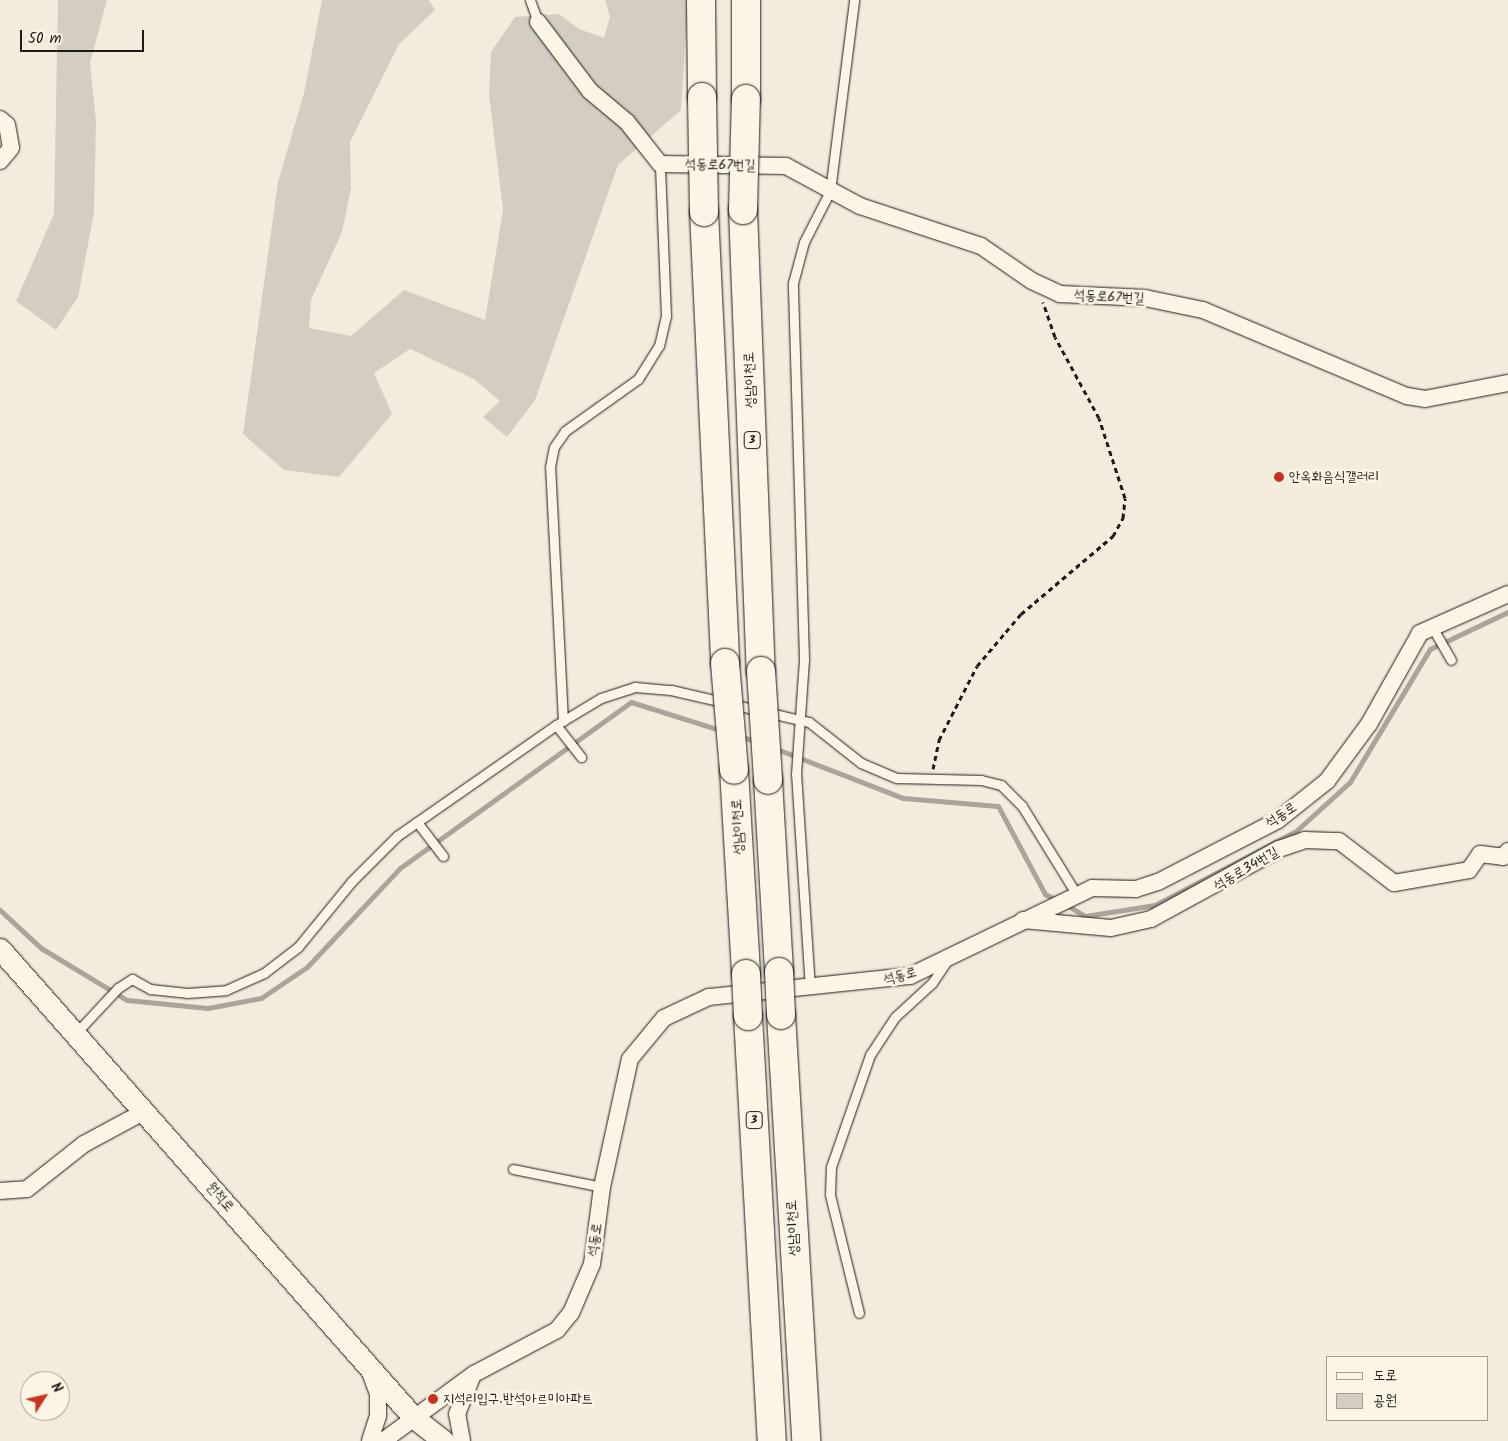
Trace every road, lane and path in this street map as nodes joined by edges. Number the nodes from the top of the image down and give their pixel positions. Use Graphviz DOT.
graph roads {
  1 [pos="530,0"];
  2 [pos="701,0"];
  3 [pos="746,0"];
  4 [pos="854,0"];
  5 [pos="538,22"];
  6 [pos="0,119"];
  7 [pos="0,162"];
  8 [pos="660,164"];
  9 [pos="830,191"];
  10 [pos="1044,286"];
  11 [pos="1508,384"];
  12 [pos="1508,594"];
  13 [pos="1434,631"];
  14 [pos="1451,660"];
  15 [pos="804,720"];
  16 [pos="560,723"];
  17 [pos="578,754"];
  18 [pos="931,779"];
  19 [pos="419,825"];
  20 [pos="1508,852"];
  21 [pos="441,853"];
  22 [pos="1074,896"];
  23 [pos="1023,920"];
  24 [pos="0,949"];
  25 [pos="948,960"];
  26 [pos="810,989"];
  27 [pos="76,1033"];
  28 [pos="145,1111"];
  29 [pos="513,1169"];
  30 [pos="602,1187"];
  31 [pos="0,1191"];
  32 [pos="859,1313"];
  33 [pos="368,1367"];
  34 [pos="474,1374"];
  35 [pos="413,1417"];
  36 [pos="370,1441"];
  37 [pos="383,1441"];
  38 [pos="444,1441"];
  39 [pos="462,1441"];
  40 [pos="772,1441"];
  41 [pos="806,1441"];
  1 -- 5 [label="lane"];
  2 -- 40 [label="highway, 성남이천로 / 3, bridge"];
  3 -- 41 [label="highway, 성남이천로 / 3, bridge"];
  4 -- 9 [label="lane"];
  5 -- 8 [label="street"];
  6 -- 7 [label="street"];
  8 -- 9 [label="street, 석동로67번길"];
  8 -- 16 [label="lane"];
  9 -- 10 [label="street, 석동로67번길"];
  9 -- 15 [label="lane"];
  10 -- 11 [label="street, 석동로67번길"];
  10 -- 18 [label="path"];
  12 -- 13 [label="street, 석동로"];
  13 -- 14 [label="lane"];
  13 -- 22 [label="street, 석동로"];
  15 -- 16 [label="lane"];
  15 -- 18 [label="lane"];
  15 -- 26 [label="lane"];
  16 -- 17 [label="lane"];
  16 -- 19 [label="lane"];
  18 -- 22 [label="lane"];
  19 -- 21 [label="lane"];
  19 -- 27 [label="lane"];
  20 -- 23 [label="street, 석동로34번길"];
  22 -- 23 [label="street, 석동로"];
  23 -- 25 [label="street, 석동로"];
  24 -- 27 [label="street, 원적로"];
  25 -- 26 [label="street, 석동로"];
  25 -- 32 [label="lane"];
  26 -- 30 [label="street, 석동로"];
  27 -- 28 [label="street, 원적로"];
  28 -- 31 [label="street"];
  28 -- 33 [label="street, 원적로"];
  29 -- 30 [label="lane"];
  30 -- 34 [label="street, 석동로"];
  33 -- 35 [label="street, 원적로"];
  33 -- 36 [label="street"];
  34 -- 35 [label="street, 석동로"];
  34 -- 39 [label="street"];
  35 -- 37 [label="street, 석동로"];
  35 -- 38 [label="street, 원적로"];
}
